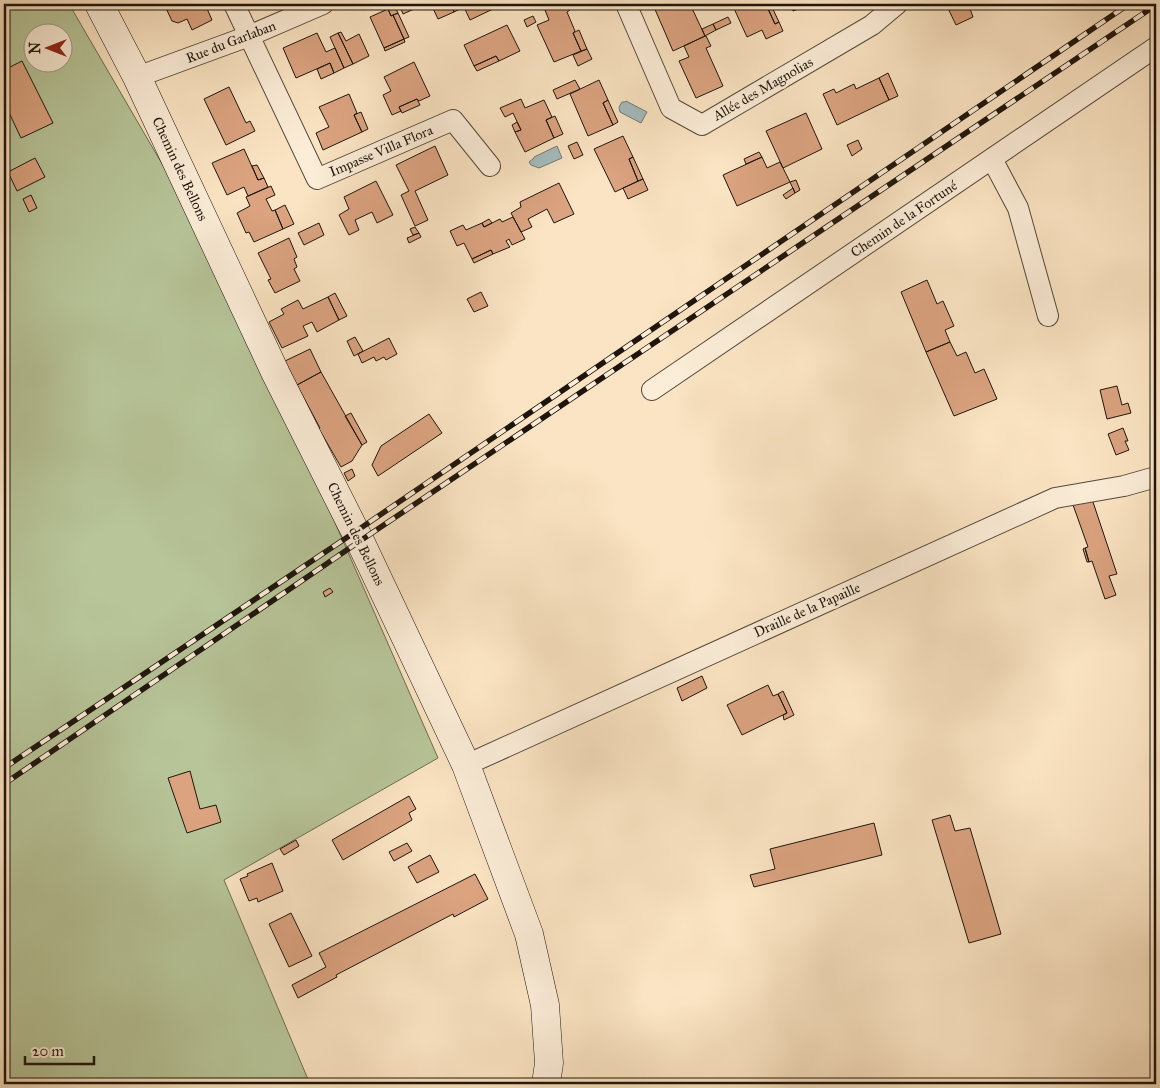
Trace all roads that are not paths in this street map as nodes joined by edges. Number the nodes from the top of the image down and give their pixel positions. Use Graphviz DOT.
graph roads {
  1 [pos="99,4"];
  2 [pos="234,4"];
  3 [pos="323,4"];
  4 [pos="626,4"];
  5 [pos="897,4"];
  6 [pos="249,36"];
  7 [pos="1156,47"];
  8 [pos="137,77"];
  9 [pos="992,159"];
  10 [pos="490,166"];
  11 [pos="1048,316"];
  12 [pos="652,390"];
  13 [pos="1156,477"];
  14 [pos="466,765"];
  15 [pos="546,1084"];
  1 -- 8 [label="main road, Chemin des Bellons"];
  2 -- 6 [label="street"];
  3 -- 6 [label="street, Rue du Garlaban"];
  4 -- 5 [label="street, Allée des Magnolias"];
  6 -- 8 [label="street, Rue du Garlaban"];
  6 -- 10 [label="street, Impasse Villa Flora"];
  7 -- 9 [label="street, Chemin de la Fortuné"];
  8 -- 14 [label="main road, Chemin des Bellons"];
  9 -- 11 [label="street"];
  9 -- 12 [label="street, Chemin de la Fortuné"];
  13 -- 14 [label="street, Draille de la Papaille"];
  14 -- 15 [label="main road, Chemin des Bellons"];
}
